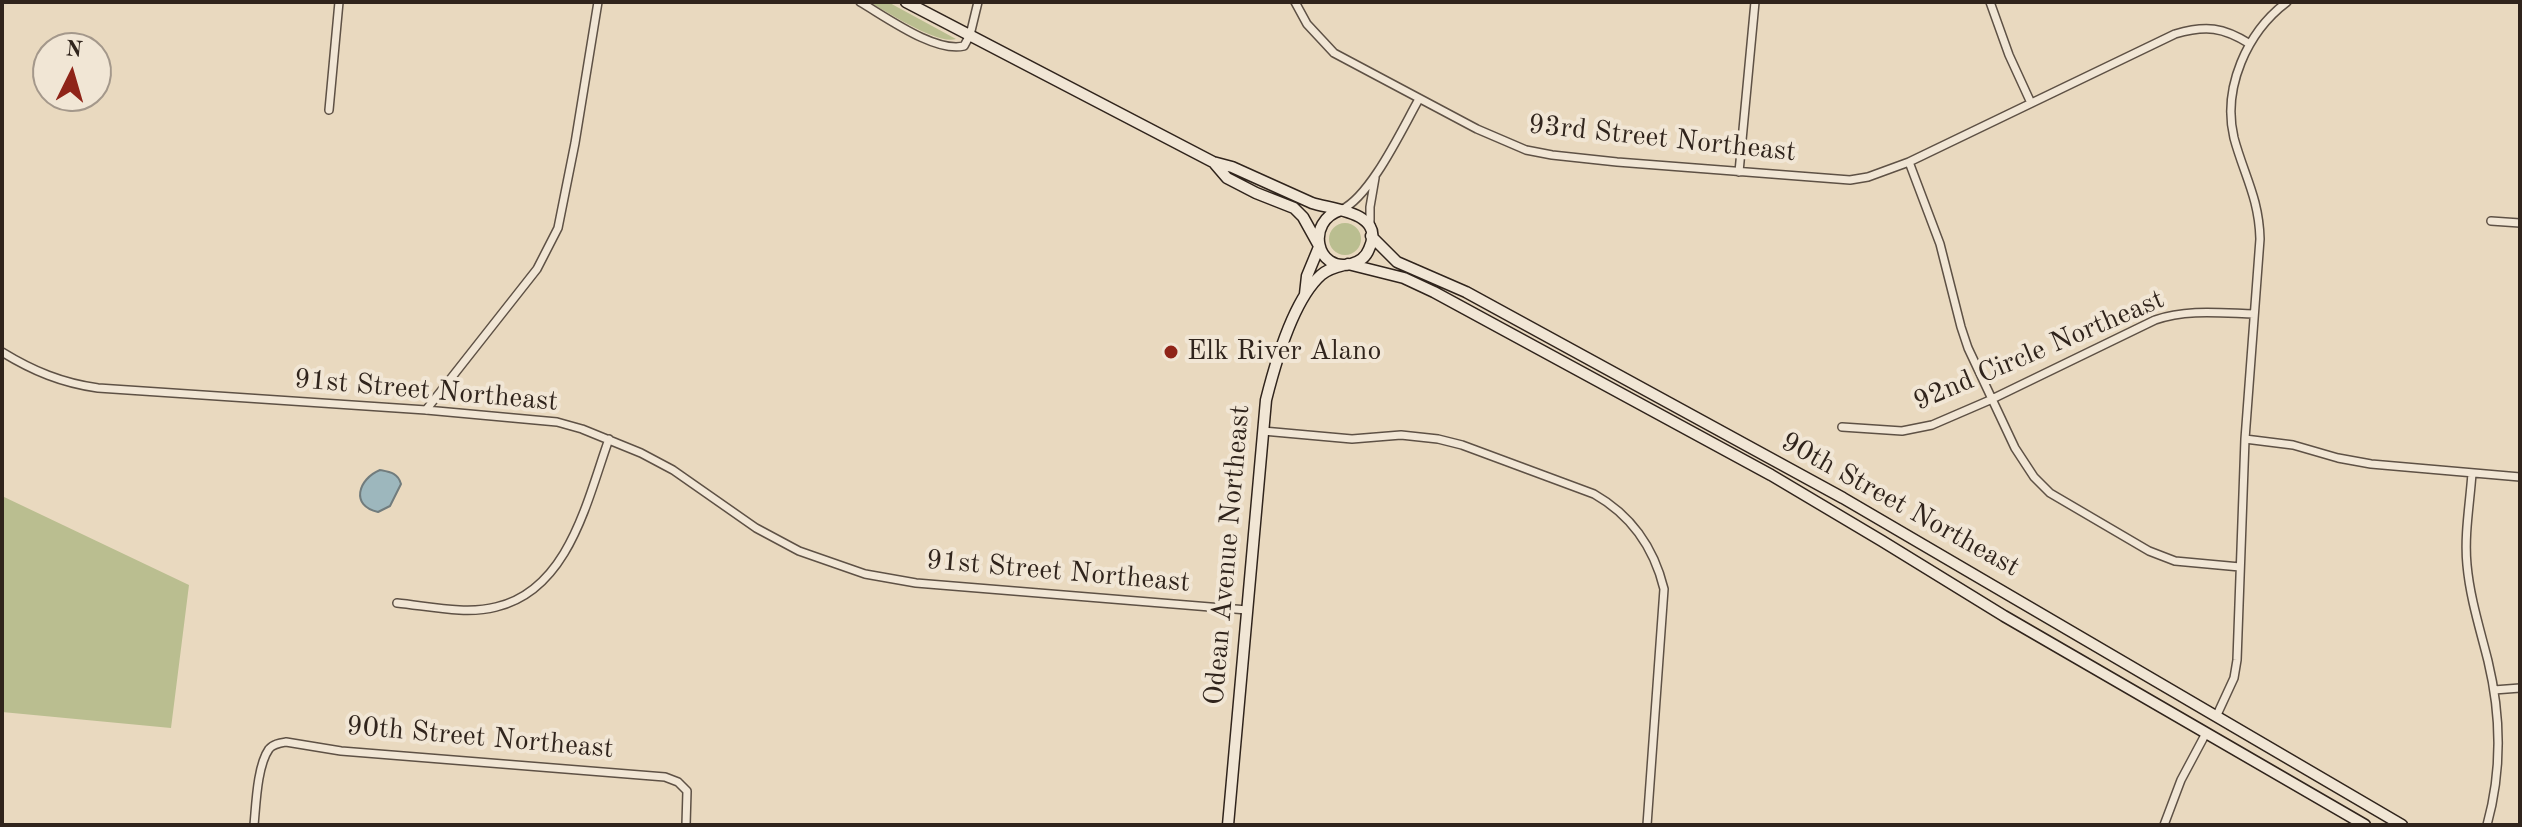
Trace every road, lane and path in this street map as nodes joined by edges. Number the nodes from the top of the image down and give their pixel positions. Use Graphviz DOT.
graph roads {
  1 [pos="339,2"];
  2 [pos="598,2"];
  3 [pos="860,2"];
  4 [pos="906,2"];
  5 [pos="978,2"];
  6 [pos="1295,2"];
  7 [pos="1755,2"];
  8 [pos="1990,2"];
  9 [pos="2287,2"];
  10 [pos="970,35"];
  11 [pos="2250,44"];
  12 [pos="1419,99"];
  13 [pos="2031,103"];
  14 [pos="329,110"];
  15 [pos="1213,162"];
  16 [pos="1909,162"];
  17 [pos="1739,172"];
  18 [pos="1375,176"];
  19 [pos="1341,210"];
  20 [pos="2491,221"];
  21 [pos="2520,223"];
  22 [pos="1371,234"];
  23 [pos="1319,246"];
  24 [pos="1346,265"];
  25 [pos="1304,296"];
  26 [pos="2254,314"];
  27 [pos="2,352"];
  28 [pos="1990,400"];
  29 [pos="426,410"];
  30 [pos="1842,427"];
  31 [pos="1263,431"];
  32 [pos="609,439"];
  33 [pos="2245,439"];
  34 [pos="2472,473"];
  35 [pos="2520,477"];
  36 [pos="2240,567"];
  37 [pos="397,603"];
  38 [pos="1247,610"];
  39 [pos="2520,688"];
  40 [pos="2494,690"];
  41 [pos="2212,715"];
  42 [pos="2185,723"];
  43 [pos="2233,727"];
  44 [pos="2208,736"];
  45 [pos="254,825"];
  46 [pos="686,825"];
  47 [pos="1228,825"];
  48 [pos="1647,825"];
  49 [pos="2164,825"];
  50 [pos="2365,825"];
  51 [pos="2402,825"];
  52 [pos="2487,825"];
  1 -- 14 [label="street"];
  2 -- 29 [label="street"];
  3 -- 10 [label="street"];
  4 -- 10 [label="main road"];
  5 -- 10 [label="street"];
  6 -- 12 [label="street"];
  7 -- 17 [label="street"];
  8 -- 13 [label="street"];
  9 -- 11 [label="street"];
  10 -- 15 [label="main road"];
  11 -- 13 [label="street, 93rd Street Northeast"];
  11 -- 26 [label="street"];
  12 -- 17 [label="street, 93rd Street Northeast"];
  12 -- 18 [label="street"];
  13 -- 16 [label="street, 93rd Street Northeast"];
  15 -- 19 [label="main road"];
  15 -- 23 [label="main road"];
  16 -- 17 [label="street, 93rd Street Northeast"];
  16 -- 28 [label="street"];
  18 -- 19 [label="street"];
  18 -- 22 [label="street"];
  19 -- 22 [label="main road"];
  19 -- 23 [label="main road"];
  20 -- 21 [label="street"];
  22 -- 24 [label="main road"];
  22 -- 41 [label="main road, 90th Street Northeast"];
  23 -- 24 [label="main road"];
  23 -- 25 [label="main road, Odean Avenue Northeast"];
  24 -- 25 [label="main road, Odean Avenue Northeast"];
  24 -- 42 [label="main road, 90th Street Northeast"];
  25 -- 31 [label="main road, Odean Avenue Northeast"];
  26 -- 28 [label="street, 92nd Circle Northeast"];
  26 -- 33 [label="street"];
  27 -- 29 [label="street, 91st Street Northeast"];
  28 -- 30 [label="street, 92nd Circle Northeast"];
  28 -- 36 [label="street"];
  29 -- 32 [label="street, 91st Street Northeast"];
  31 -- 38 [label="main road, Odean Avenue Northeast"];
  31 -- 48 [label="street"];
  32 -- 37 [label="street"];
  32 -- 38 [label="street, 91st Street Northeast"];
  33 -- 34 [label="street"];
  33 -- 36 [label="street"];
  34 -- 35 [label="street"];
  34 -- 40 [label="street"];
  36 -- 41 [label="street"];
  38 -- 47 [label="main road, Odean Avenue Northeast"];
  39 -- 40 [label="street"];
  40 -- 52 [label="street"];
  41 -- 42 [label="main road"];
  41 -- 43 [label="main road, 90th Street Northeast"];
  42 -- 44 [label="main road, 90th Street Northeast"];
  43 -- 44 [label="main road"];
  43 -- 51 [label="main road, 90th Street Northeast"];
  44 -- 49 [label="street"];
  44 -- 50 [label="main road, 90th Street Northeast"];
  45 -- 46 [label="street, 90th Street Northeast"];
}
